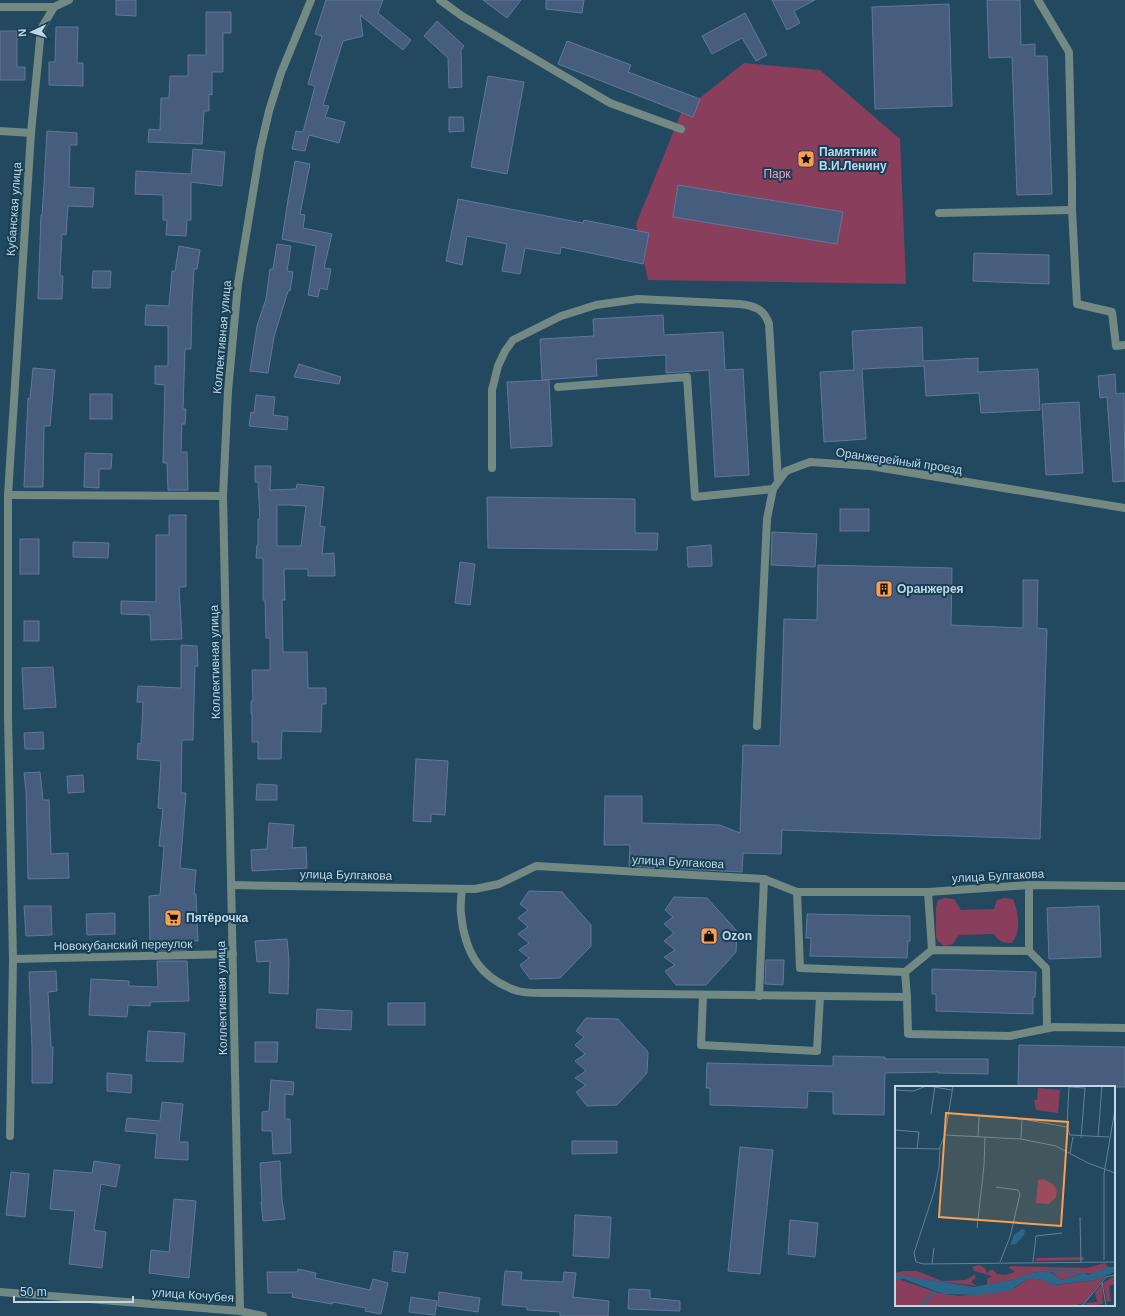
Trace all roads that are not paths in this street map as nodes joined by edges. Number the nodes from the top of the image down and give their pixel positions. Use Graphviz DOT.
graph roads {
  1 [pos="69,0"];
  2 [pos="311,0"];
  3 [pos="440,0"];
  4 [pos="1038,0"];
  5 [pos="54,7"];
  6 [pos="0,8"];
  7 [pos="681,129"];
  8 [pos="0,131"];
  9 [pos="31,133"];
  10 [pos="1072,210"];
  11 [pos="939,213"];
  12 [pos="1125,345"];
  13 [pos="558,387"];
  14 [pos="492,468"];
  15 [pos="778,481"];
  16 [pos="773,489"];
  17 [pos="8,495"];
  18 [pos="223,496"];
  19 [pos="1125,508"];
  20 [pos="757,726"];
  21 [pos="764,879"];
  22 [pos="231,885"];
  23 [pos="1030,885"];
  24 [pos="1125,886"];
  25 [pos="462,890"];
  26 [pos="797,892"];
  27 [pos="928,892"];
  28 [pos="932,950"];
  29 [pos="1029,951"];
  30 [pos="233,954"];
  31 [pos="13,960"];
  32 [pos="905,972"];
  33 [pos="703,995"];
  34 [pos="759,996"];
  35 [pos="820,996"];
  36 [pos="907,998"];
  37 [pos="1047,1028"];
  38 [pos="1125,1028"];
  39 [pos="10,1136"];
  40 [pos="0,1292"];
  41 [pos="240,1311"];
  42 [pos="263,1316"];
  1 -- 5 [label="street"];
  2 -- 18 [label="street, Коллективная улица"];
  3 -- 7 [label="street"];
  4 -- 10 [label="street"];
  5 -- 6 [label="street"];
  5 -- 9 [label="street, Кубанская улица"];
  8 -- 9 [label="street"];
  9 -- 17 [label="street, Кубанская улица"];
  10 -- 11 [label="street"];
  10 -- 12 [label="street"];
  13 -- 16 [label="street"];
  14 -- 15 [label="street"];
  15 -- 16 [label="street, Оранжерейный проезд"];
  15 -- 19 [label="street, Оранжерейный проезд"];
  16 -- 20 [label="street, Оранжерейный проезд"];
  17 -- 18 [label="street"];
  17 -- 31 [label="street, Кубанская улица"];
  18 -- 22 [label="street, Коллективная улица"];
  21 -- 25 [label="street, улица Булгакова"];
  21 -- 26 [label="street, улица Булгакова"];
  21 -- 34 [label="street"];
  22 -- 25 [label="street, улица Булгакова"];
  22 -- 30 [label="street, Коллективная улица"];
  23 -- 24 [label="street, улица Булгакова"];
  23 -- 27 [label="street, улица Булгакова"];
  23 -- 29 [label="street"];
  25 -- 33 [label="street"];
  26 -- 27 [label="street, улица Булгакова"];
  26 -- 32 [label="street"];
  27 -- 28 [label="street"];
  28 -- 29 [label="street"];
  28 -- 32 [label="street"];
  29 -- 37 [label="street"];
  30 -- 31 [label="street, Новокубанский переулок"];
  30 -- 41 [label="street, Коллективная улица"];
  31 -- 39 [label="street, Кубанская улица"];
  32 -- 36 [label="street"];
  33 -- 34 [label="street"];
  33 -- 35 [label="street"];
  34 -- 35 [label="street"];
  35 -- 36 [label="street"];
  36 -- 37 [label="street"];
  37 -- 38 [label="street"];
  40 -- 41 [label="street, улица Кочубея"];
  41 -- 42 [label="street"];
}
